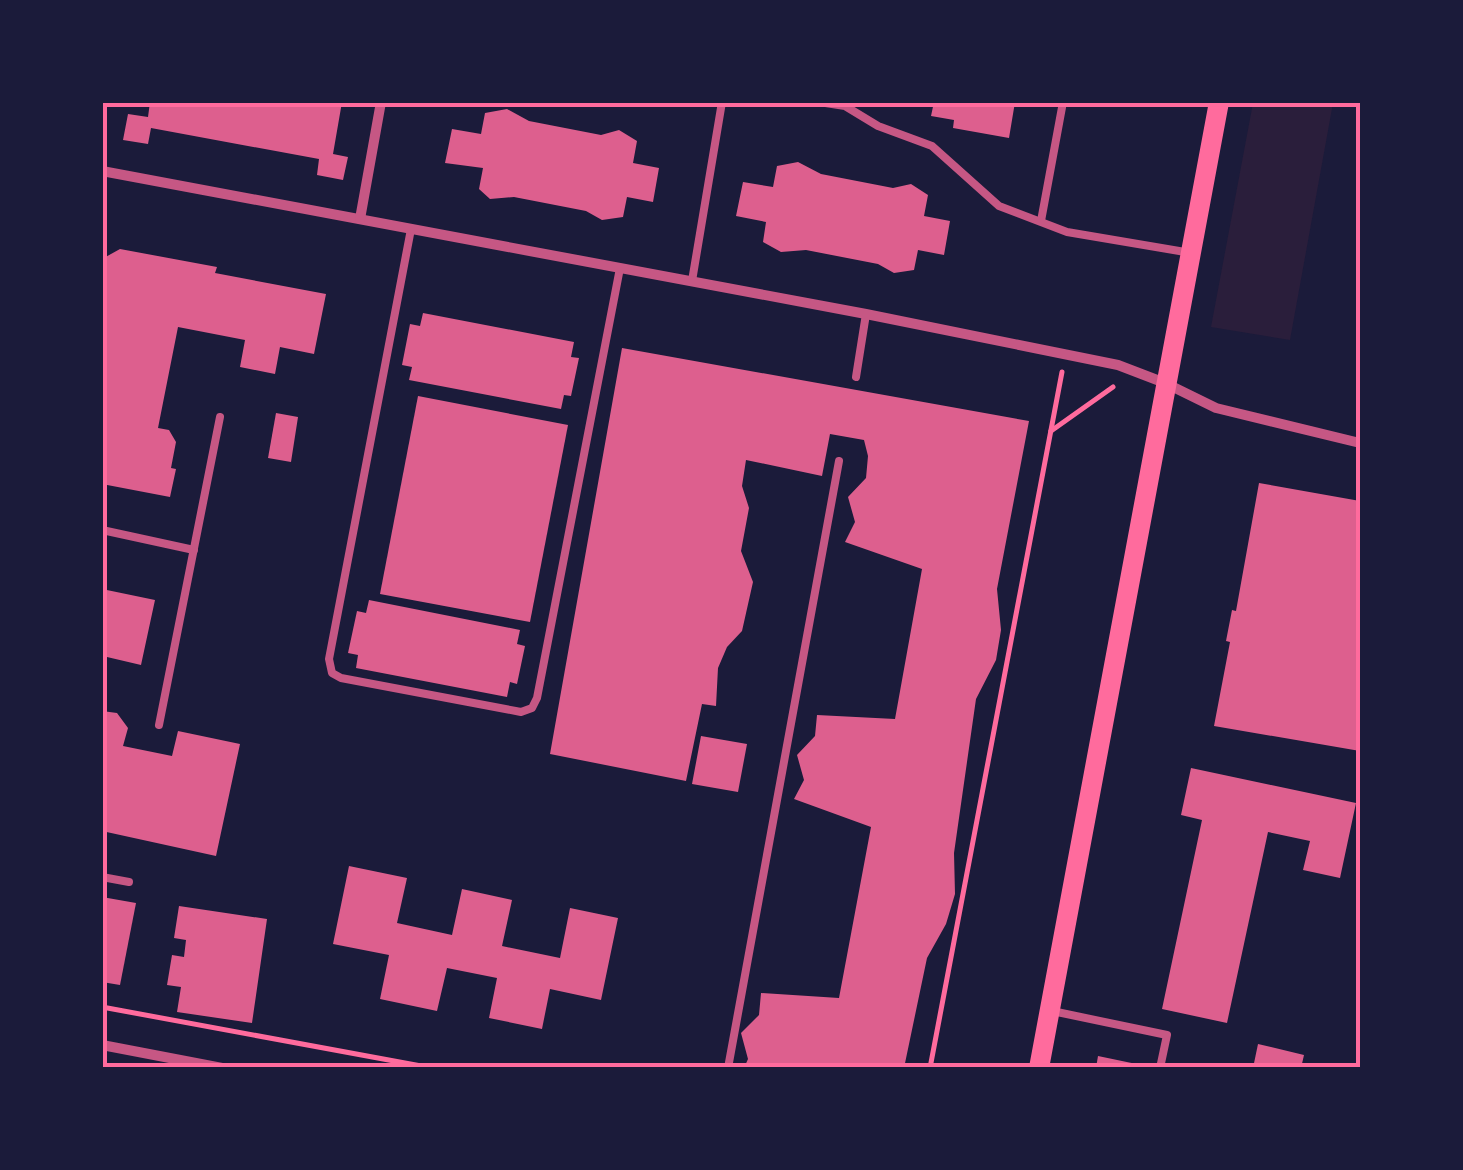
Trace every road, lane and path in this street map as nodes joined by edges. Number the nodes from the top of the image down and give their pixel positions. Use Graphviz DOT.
graph roads {
  1 [pos="380,102"];
  2 [pos="722,102"];
  3 [pos="818,102"];
  4 [pos="1062,102"];
  5 [pos="1218,102"];
  6 [pos="846,104"];
  7 [pos="102,171"];
  8 [pos="360,219"];
  9 [pos="1041,221"];
  10 [pos="412,229"];
  11 [pos="1191,252"];
  12 [pos="620,268"];
  13 [pos="692,281"];
  14 [pos="866,314"];
  15 [pos="1066,354"];
  16 [pos="856,377"];
  17 [pos="1165,382"];
  18 [pos="1113,387"];
  19 [pos="220,416"];
  20 [pos="1051,431"];
  21 [pos="1360,443"];
  22 [pos="839,461"];
  23 [pos="102,530"];
  24 [pos="194,550"];
  25 [pos="159,725"];
  26 [pos="102,877"];
  27 [pos="129,882"];
  28 [pos="102,1008"];
  29 [pos="1050,1010"];
  30 [pos="102,1045"];
  31 [pos="222,1068"];
  32 [pos="432,1068"];
  33 [pos="728,1068"];
  34 [pos="930,1068"];
  35 [pos="1039,1068"];
  36 [pos="1160,1068"];
  1 -- 8 [label="street"];
  2 -- 13 [label="lane"];
  3 -- 6 [label="lane"];
  4 -- 9 [label="lane"];
  5 -- 11 [label="main road"];
  6 -- 9 [label="lane"];
  7 -- 8 [label="street"];
  8 -- 10 [label="street"];
  9 -- 11 [label="lane"];
  10 -- 12 [label="street"];
  10 -- 12 [label="lane"];
  11 -- 17 [label="main road"];
  12 -- 13 [label="street"];
  13 -- 14 [label="street"];
  14 -- 15 [label="street"];
  14 -- 16 [label="lane"];
  15 -- 17 [label="street"];
  15 -- 20 [label="path"];
  17 -- 21 [label="street"];
  17 -- 29 [label="main road"];
  18 -- 20 [label="path"];
  19 -- 24 [label="lane"];
  20 -- 34 [label="path"];
  22 -- 33 [label="lane"];
  23 -- 24 [label="lane"];
  24 -- 25 [label="lane"];
  26 -- 27 [label="lane"];
  28 -- 32 [label="path"];
  29 -- 35 [label="main road"];
  29 -- 36 [label="lane"];
  30 -- 31 [label="street"];
}
